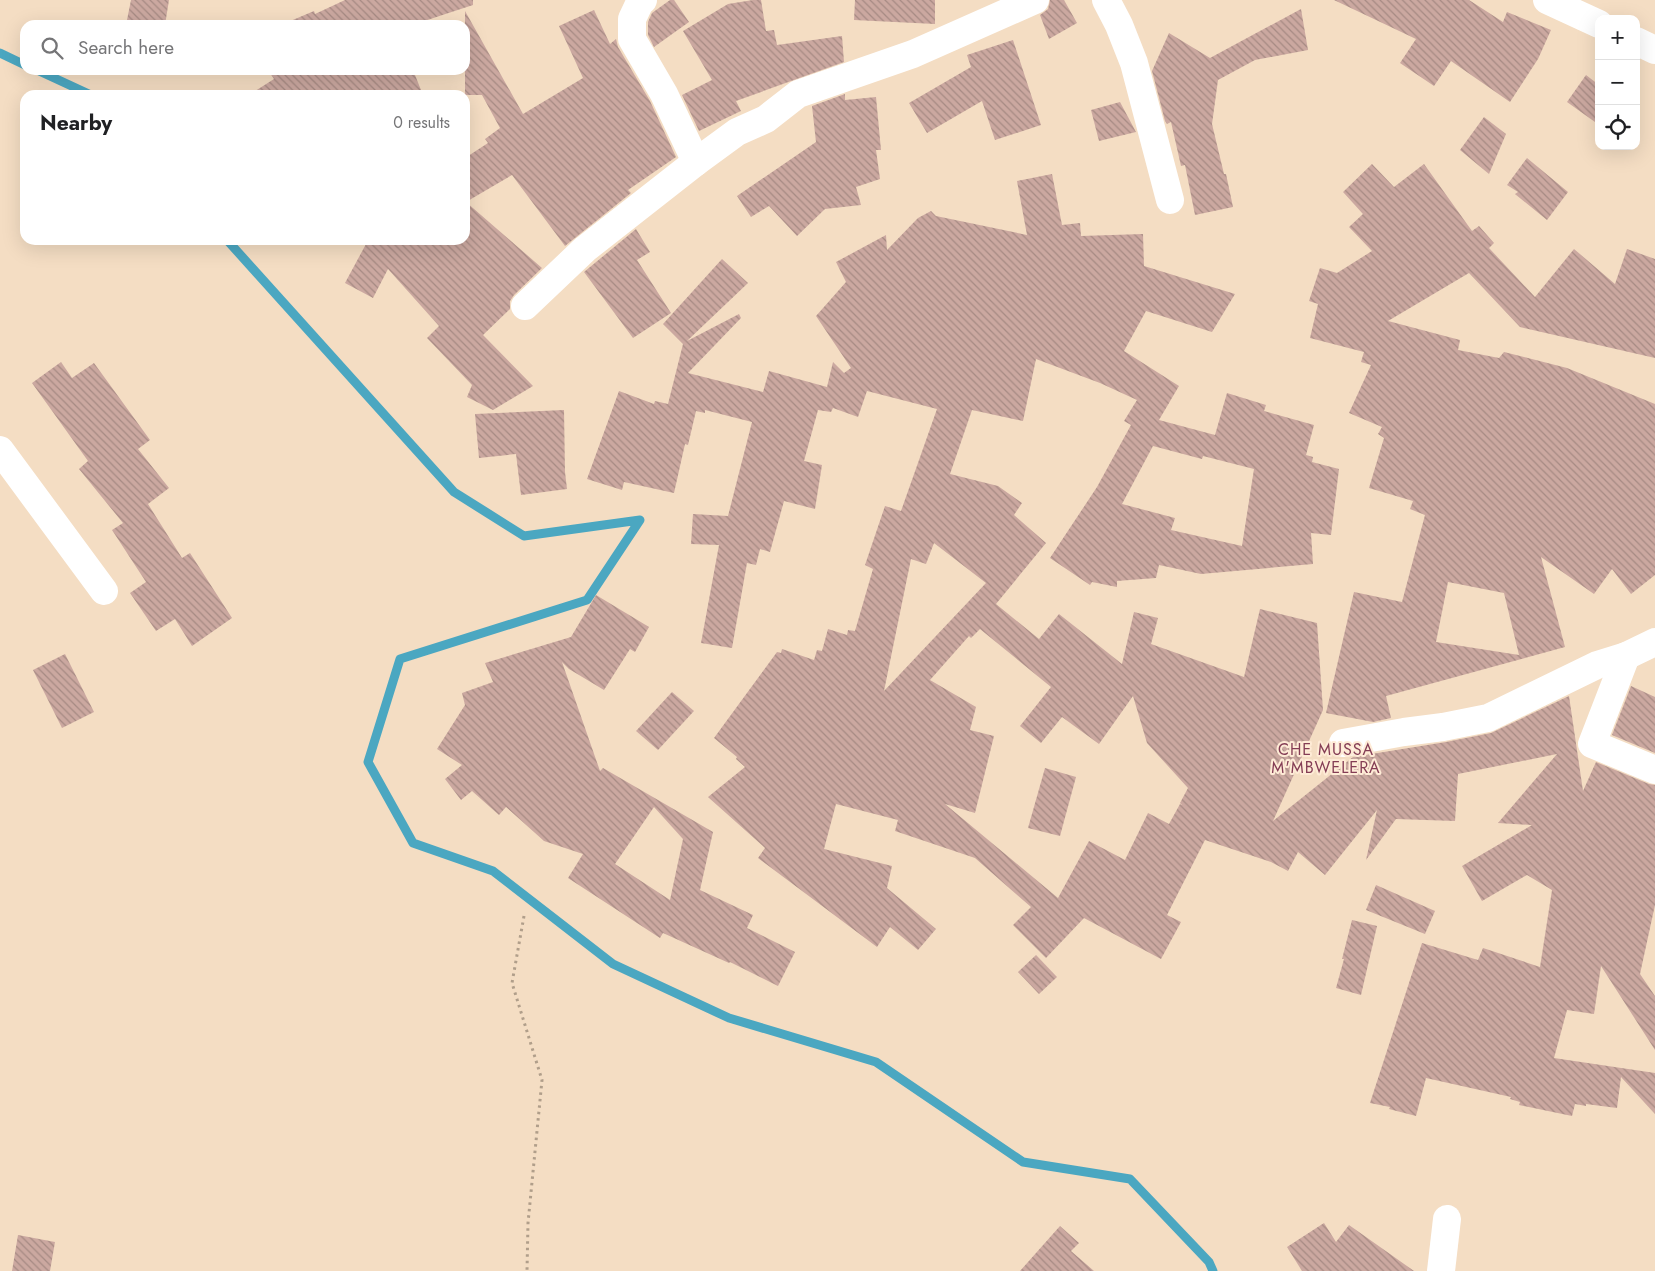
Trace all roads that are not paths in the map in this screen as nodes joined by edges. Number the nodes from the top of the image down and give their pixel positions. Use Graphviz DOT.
graph roads {
  1 [pos="643,0"];
  2 [pos="1035,0"];
  3 [pos="1106,0"];
  4 [pos="1547,0"];
  5 [pos="1595,22"];
  6 [pos="1640,43"];
  7 [pos="1655,50"];
  8 [pos="696,162"];
  9 [pos="1170,200"];
  10 [pos="526,306"];
  11 [pos="0,450"];
  12 [pos="104,590"];
  13 [pos="1655,642"];
  14 [pos="1626,656"];
  15 [pos="1343,744"];
  16 [pos="1655,770"];
  17 [pos="1447,1219"];
  18 [pos="1441,1271"];
  1 -- 8 [label="street"];
  2 -- 8 [label="street"];
  3 -- 9 [label="street"];
  4 -- 5 [label="street"];
  6 -- 7 [label="street"];
  8 -- 10 [label="street"];
  11 -- 12 [label="street"];
  13 -- 14 [label="street"];
  14 -- 15 [label="street"];
  14 -- 16 [label="street"];
  17 -- 18 [label="street"];
}
